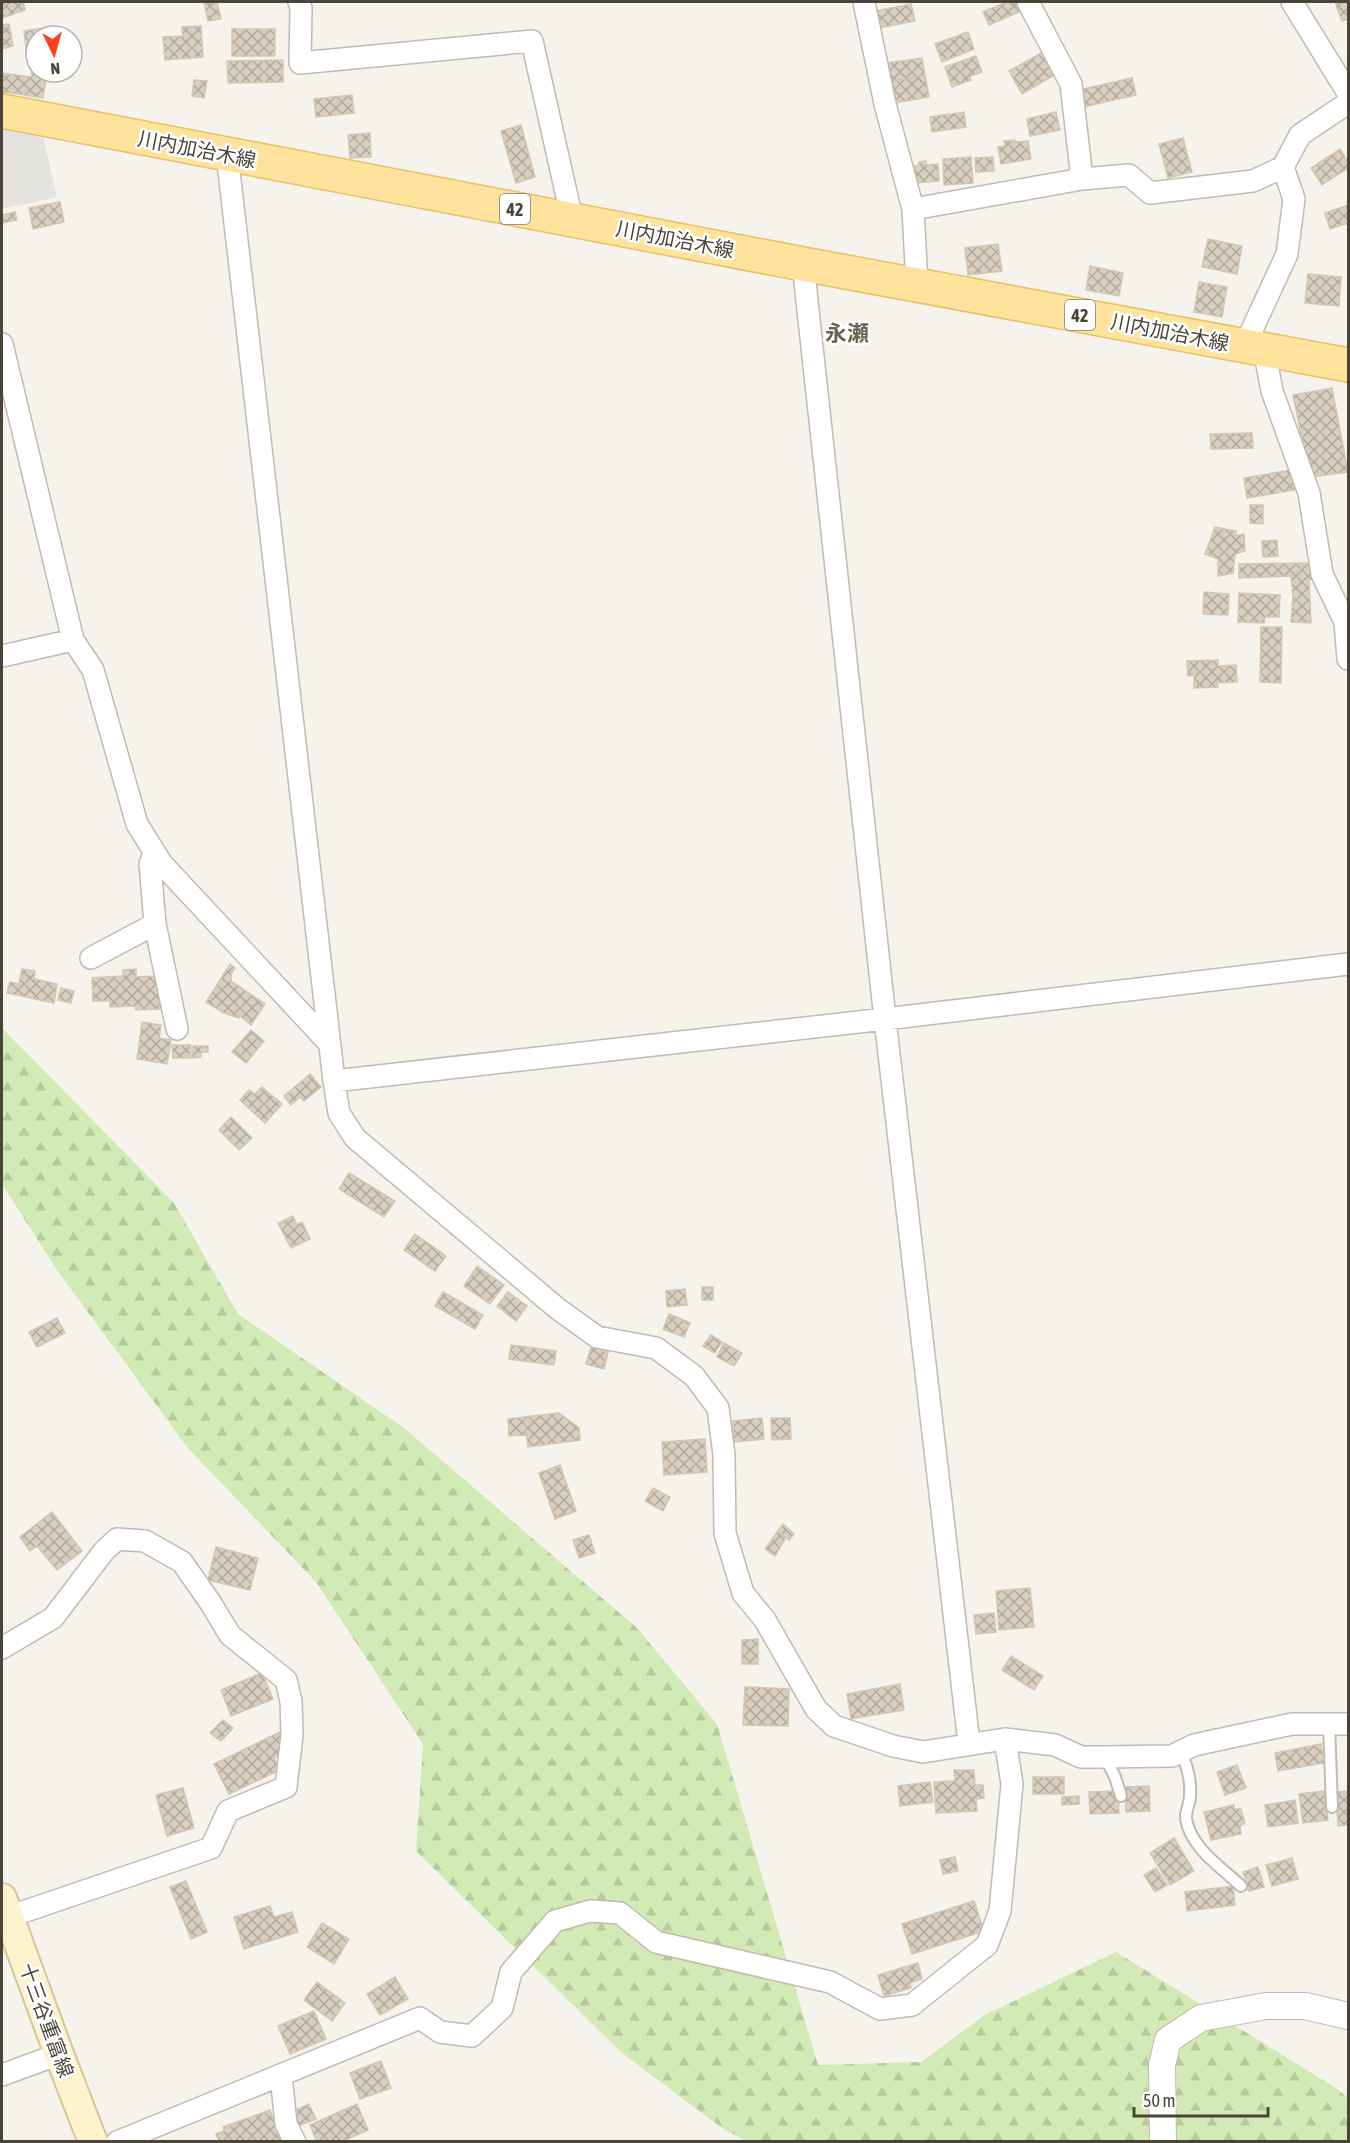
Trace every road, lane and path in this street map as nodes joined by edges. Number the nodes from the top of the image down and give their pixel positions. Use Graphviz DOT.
graph roads {
  1 [pos="298,2"];
  2 [pos="864,2"];
  3 [pos="1028,2"];
  4 [pos="1292,2"];
  5 [pos="1348,93"];
  6 [pos="1348,104"];
  7 [pos="2,111"];
  8 [pos="227,154"];
  9 [pos="1283,167"];
  10 [pos="1083,179"];
  11 [pos="913,208"];
  12 [pos="572,219"];
  13 [pos="803,264"];
  14 [pos="917,284"];
  15 [pos="2,344"];
  16 [pos="1254,348"];
  17 [pos="1348,365"];
  18 [pos="73,640"];
  19 [pos="2,656"];
  20 [pos="1348,659"];
  21 [pos="154,852"];
  22 [pos="154,924"];
  23 [pos="90,958"];
  24 [pos="1348,964"];
  25 [pos="885,1019"];
  26 [pos="177,1029"];
  27 [pos="329,1043"];
  28 [pos="334,1081"];
  29 [pos="2,1648"];
  30 [pos="1339,1724"];
  31 [pos="1005,1739"];
  32 [pos="969,1743"];
  33 [pos="1180,1752"];
  34 [pos="1105,1757"];
  35 [pos="1120,1796"];
  36 [pos="1332,1807"];
  37 [pos="1241,1886"];
  38 [pos="5,1907"];
  39 [pos="1348,2016"];
  40 [pos="59,2054"];
  41 [pos="2,2075"];
  42 [pos="281,2075"];
  43 [pos="93,2142"];
  44 [pos="117,2142"];
  45 [pos="295,2142"];
  46 [pos="1163,2142"];
  1 -- 12 [label="street"];
  2 -- 11 [label="street"];
  3 -- 10 [label="street"];
  4 -- 5 [label="street"];
  6 -- 9 [label="street"];
  7 -- 8 [label="main road, 川内加治木線 / 42"];
  8 -- 12 [label="main road, 川内加治木線 / 42"];
  8 -- 27 [label="street"];
  9 -- 10 [label="street"];
  9 -- 16 [label="street"];
  10 -- 11 [label="street"];
  11 -- 14 [label="street"];
  12 -- 13 [label="main road, 川内加治木線 / 42"];
  13 -- 14 [label="main road, 川内加治木線 / 42"];
  13 -- 25 [label="street"];
  14 -- 16 [label="main road, 川内加治木線 / 42"];
  15 -- 18 [label="street"];
  16 -- 17 [label="main road, 川内加治木線 / 42"];
  16 -- 20 [label="street"];
  18 -- 19 [label="street"];
  18 -- 21 [label="street"];
  21 -- 22 [label="street"];
  21 -- 27 [label="street"];
  22 -- 23 [label="street"];
  22 -- 26 [label="street"];
  24 -- 25 [label="street"];
  25 -- 28 [label="street"];
  25 -- 32 [label="street"];
  27 -- 28 [label="street"];
  28 -- 32 [label="street"];
  29 -- 38 [label="street"];
  30 -- 33 [label="street"];
  30 -- 36 [label="lane"];
  31 -- 32 [label="street"];
  31 -- 34 [label="street"];
  31 -- 42 [label="street"];
  33 -- 34 [label="street"];
  33 -- 37 [label="lane"];
  34 -- 35 [label="lane"];
  38 -- 40 [label="main road, 十三谷重富線"];
  39 -- 46 [label="street"];
  40 -- 41 [label="street"];
  40 -- 43 [label="main road, 十三谷重富線"];
  42 -- 44 [label="street"];
  42 -- 45 [label="street"];
}
